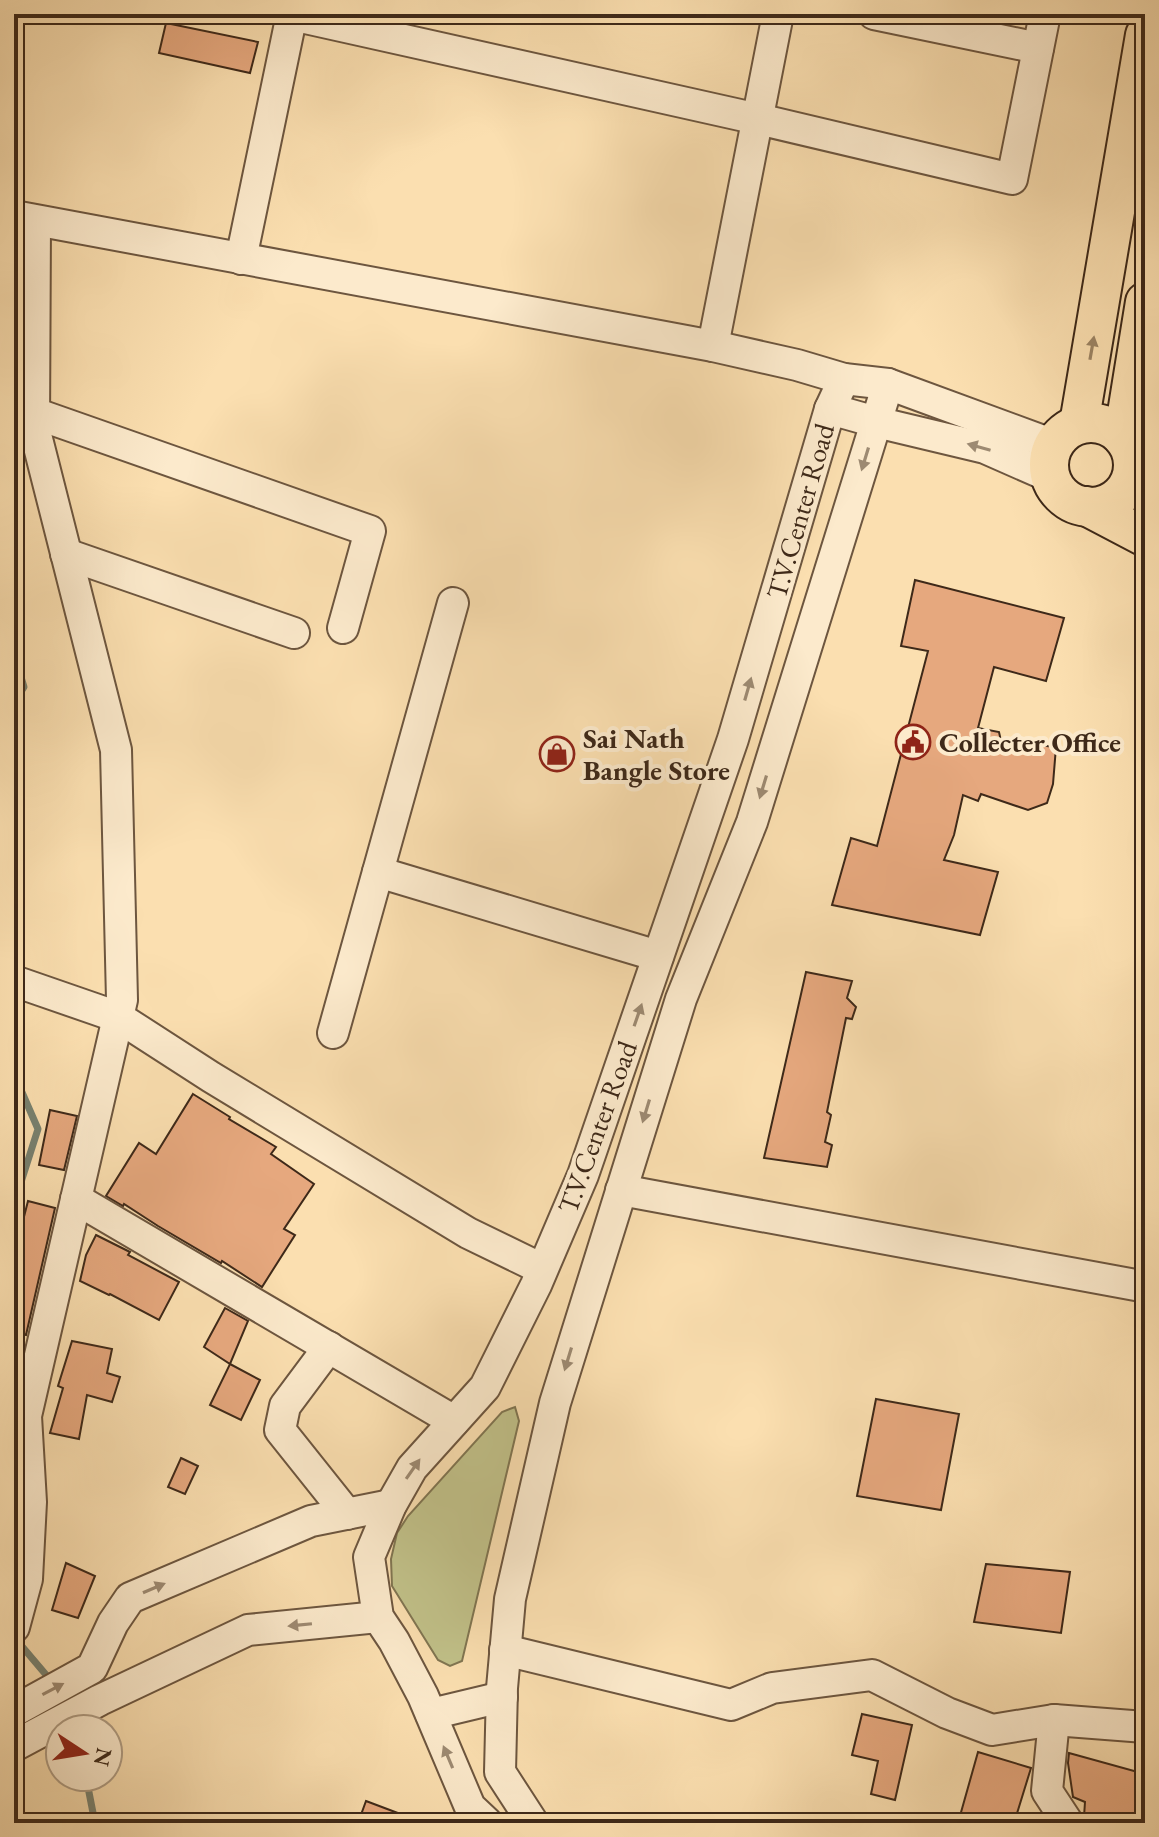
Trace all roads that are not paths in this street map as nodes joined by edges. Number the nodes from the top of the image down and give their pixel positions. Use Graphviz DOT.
graph roads {
  1 [pos="292,14"];
  2 [pos="778,14"];
  3 [pos="874,14"];
  4 [pos="1045,14"];
  5 [pos="1145,35"];
  6 [pos="1038,48"];
  7 [pos="758,119"];
  8 [pos="25,218"];
  9 [pos="241,259"];
  10 [pos="1145,302"];
  11 [pos="713,346"];
  12 [pos="844,379"];
  13 [pos="888,384"];
  14 [pos="830,409"];
  15 [pos="34,413"];
  16 [pos="876,422"];
  17 [pos="1123,438"];
  18 [pos="1061,449"];
  19 [pos="1136,491"];
  20 [pos="1086,506"];
  21 [pos="1145,537"];
  22 [pos="66,554"];
  23 [pos="453,603"];
  24 [pos="343,628"];
  25 [pos="294,633"];
  26 [pos="378,872"];
  27 [pos="687,873"];
  28 [pos="725,888"];
  29 [pos="658,956"];
  30 [pos="14,981"];
  31 [pos="118,1017"];
  32 [pos="333,1033"];
  33 [pos="621,1190"];
  34 [pos="76,1199"];
  35 [pos="567,1213"];
  36 [pos="611,1224"];
  37 [pos="542,1269"];
  38 [pos="1145,1281"];
  39 [pos="329,1347"];
  40 [pos="454,1421"];
  41 [pos="391,1505"];
  42 [pos="347,1514"];
  43 [pos="18,1614"];
  44 [pos="378,1617"];
  45 [pos="505,1650"];
  46 [pos="502,1697"];
  47 [pos="14,1711"];
  48 [pos="431,1714"];
  49 [pos="1054,1720"];
  50 [pos="1145,1727"];
  51 [pos="14,1746"];
  52 [pos="487,1823"];
  53 [pos="533,1823"];
  54 [pos="1068,1823"];
  1 -- 7 [label="street"];
  1 -- 9 [label="street"];
  2 -- 7 [label="street"];
  3 -- 6 [label="street"];
  4 -- 6 [label="street"];
  18 -- 5 [label="main road, one-way"];
  6 -- 7 [label="street"];
  7 -- 11 [label="street"];
  8 -- 9 [label="street"];
  8 -- 15 [label="street"];
  9 -- 11 [label="street"];
  10 -- 17 [label="main road"];
  11 -- 12 [label="street"];
  12 -- 13 [label="street"];
  12 -- 14 [label="street, T.V.Center Road"];
  13 -- 16 [label="street, T.V.Center Road"];
  13 -- 18 [label="street"];
  14 -- 16 [label="street"];
  27 -- 14 [label="street, T.V.Center Road, one-way"];
  15 -- 22 [label="street"];
  15 -- 24 [label="street"];
  18 -- 16 [label="street, one-way"];
  16 -- 28 [label="street, T.V.Center Road, one-way"];
  17 -- 18 [label="main road"];
  17 -- 19 [label="main road"];
  18 -- 20 [label="main road"];
  19 -- 20 [label="main road"];
  20 -- 21 [label="main road"];
  22 -- 25 [label="street"];
  22 -- 31 [label="street"];
  23 -- 26 [label="street"];
  26 -- 29 [label="street"];
  26 -- 32 [label="street"];
  27 -- 28 [label="street"];
  27 -- 29 [label="street, T.V.Center Road"];
  28 -- 33 [label="street, T.V.Center Road, one-way"];
  35 -- 29 [label="street, T.V.Center Road, one-way"];
  30 -- 31 [label="street"];
  31 -- 34 [label="street"];
  31 -- 37 [label="street"];
  33 -- 36 [label="street, T.V.Center Road"];
  33 -- 38 [label="street"];
  34 -- 39 [label="street"];
  34 -- 43 [label="street"];
  35 -- 36 [label="street"];
  35 -- 37 [label="street, T.V.Center Road"];
  36 -- 45 [label="street, T.V.Center Road, one-way"];
  37 -- 40 [label="street, T.V.Center Road"];
  39 -- 40 [label="street"];
  39 -- 42 [label="street"];
  41 -- 40 [label="street, T.V.Center Road, one-way"];
  41 -- 42 [label="street"];
  41 -- 44 [label="street, T.V.Center Road"];
  47 -- 42 [label="street, one-way"];
  44 -- 48 [label="street, T.V.Center Road"];
  44 -- 51 [label="street, one-way"];
  45 -- 46 [label="street, T.V.Center Road"];
  45 -- 49 [label="street"];
  46 -- 48 [label="street"];
  46 -- 53 [label="street, T.V.Center Road"];
  52 -- 48 [label="street, T.V.Center Road, one-way"];
  49 -- 50 [label="street"];
  49 -- 54 [label="street"];
}
